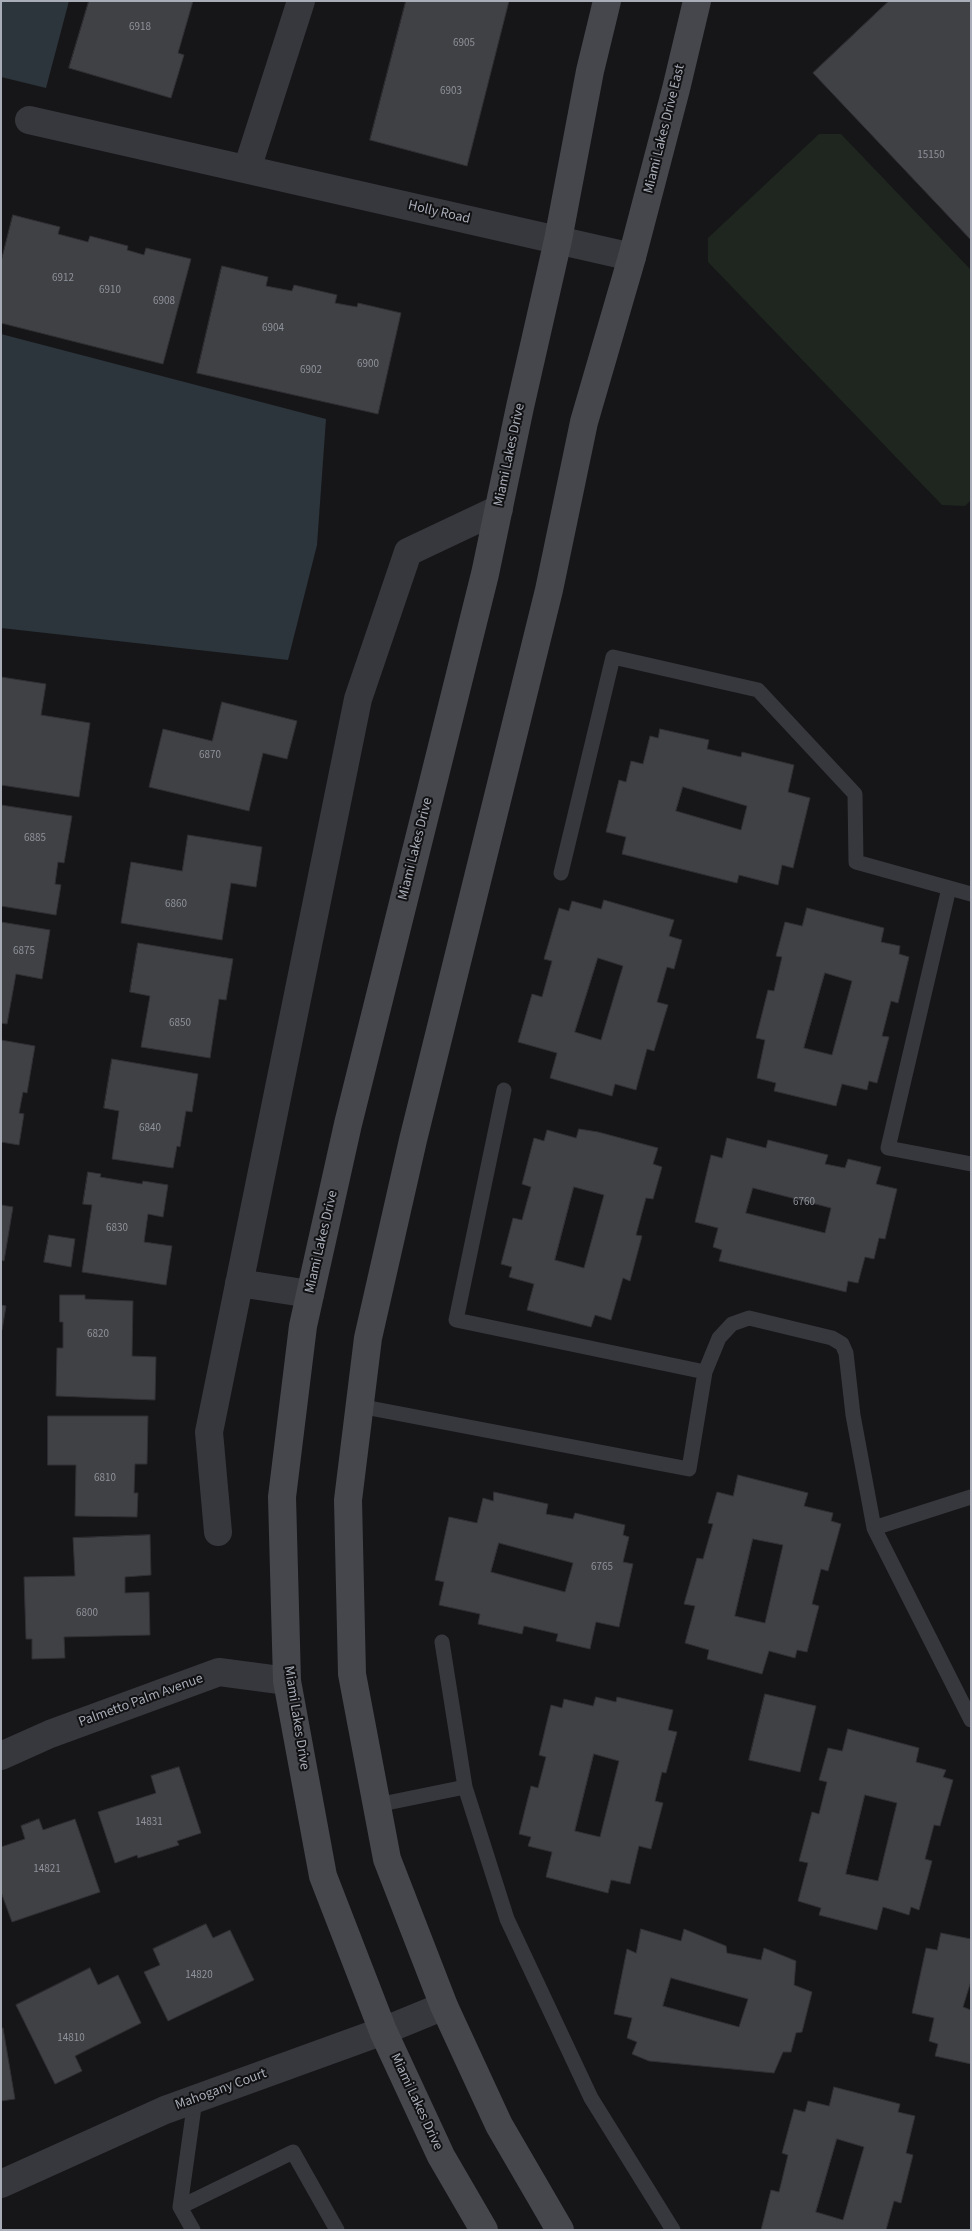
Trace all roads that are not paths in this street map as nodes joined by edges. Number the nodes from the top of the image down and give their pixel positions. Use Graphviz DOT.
graph roads {
  1 [pos="301,1"];
  2 [pos="607,1"];
  3 [pos="697,1"];
  4 [pos="29,120"];
  5 [pos="247,169"];
  6 [pos="558,240"];
  7 [pos="632,257"];
  8 [pos="499,509"];
  9 [pos="561,873"];
  10 [pos="949,888"];
  11 [pos="971,894"];
  12 [pos="504,1090"];
  13 [pos="971,1164"];
  14 [pos="239,1283"];
  15 [pos="310,1294"];
  16 [pos="705,1372"];
  17 [pos="359,1406"];
  18 [pos="971,1497"];
  19 [pos="874,1528"];
  20 [pos="218,1532"];
  21 [pos="442,1642"];
  22 [pos="287,1681"];
  23 [pos="971,1720"];
  24 [pos="1,1756"];
  25 [pos="465,1787"];
  26 [pos="378,1805"];
  27 [pos="444,2006"];
  28 [pos="383,2031"];
  29 [pos="195,2100"];
  30 [pos="1,2184"];
  31 [pos="180,2207"];
  32 [pos="193,2230"];
  33 [pos="338,2230"];
  34 [pos="484,2230"];
  35 [pos="560,2230"];
  36 [pos="673,2230"];
  1 -- 5 [label="street"];
  2 -- 6 [label="main road"];
  3 -- 7 [label="main road, Miami Lakes Drive East"];
  4 -- 5 [label="street, Holly Road"];
  5 -- 6 [label="street, Holly Road"];
  6 -- 7 [label="street, Holly Road"];
  6 -- 8 [label="main road, Miami Lakes Drive"];
  7 -- 17 [label="main road"];
  8 -- 14 [label="street"];
  8 -- 15 [label="main road, Miami Lakes Drive"];
  9 -- 10 [label="lane"];
  10 -- 11 [label="lane"];
  10 -- 13 [label="lane"];
  12 -- 16 [label="lane"];
  14 -- 15 [label="street"];
  14 -- 20 [label="street"];
  15 -- 22 [label="main road, Miami Lakes Drive"];
  16 -- 17 [label="lane"];
  16 -- 19 [label="lane"];
  17 -- 26 [label="main road"];
  18 -- 19 [label="lane"];
  19 -- 23 [label="lane"];
  21 -- 25 [label="lane"];
  22 -- 24 [label="street, Palmetto Palm Avenue"];
  22 -- 28 [label="main road, Miami Lakes Drive"];
  25 -- 26 [label="lane"];
  25 -- 36 [label="lane"];
  26 -- 27 [label="main road"];
  27 -- 28 [label="street, Mahogany Court"];
  27 -- 35 [label="main road"];
  28 -- 29 [label="street, Mahogany Court"];
  28 -- 34 [label="main road, Miami Lakes Drive"];
  29 -- 30 [label="street, Mahogany Court"];
  29 -- 31 [label="lane"];
  31 -- 32 [label="lane"];
  31 -- 33 [label="lane"];
}
